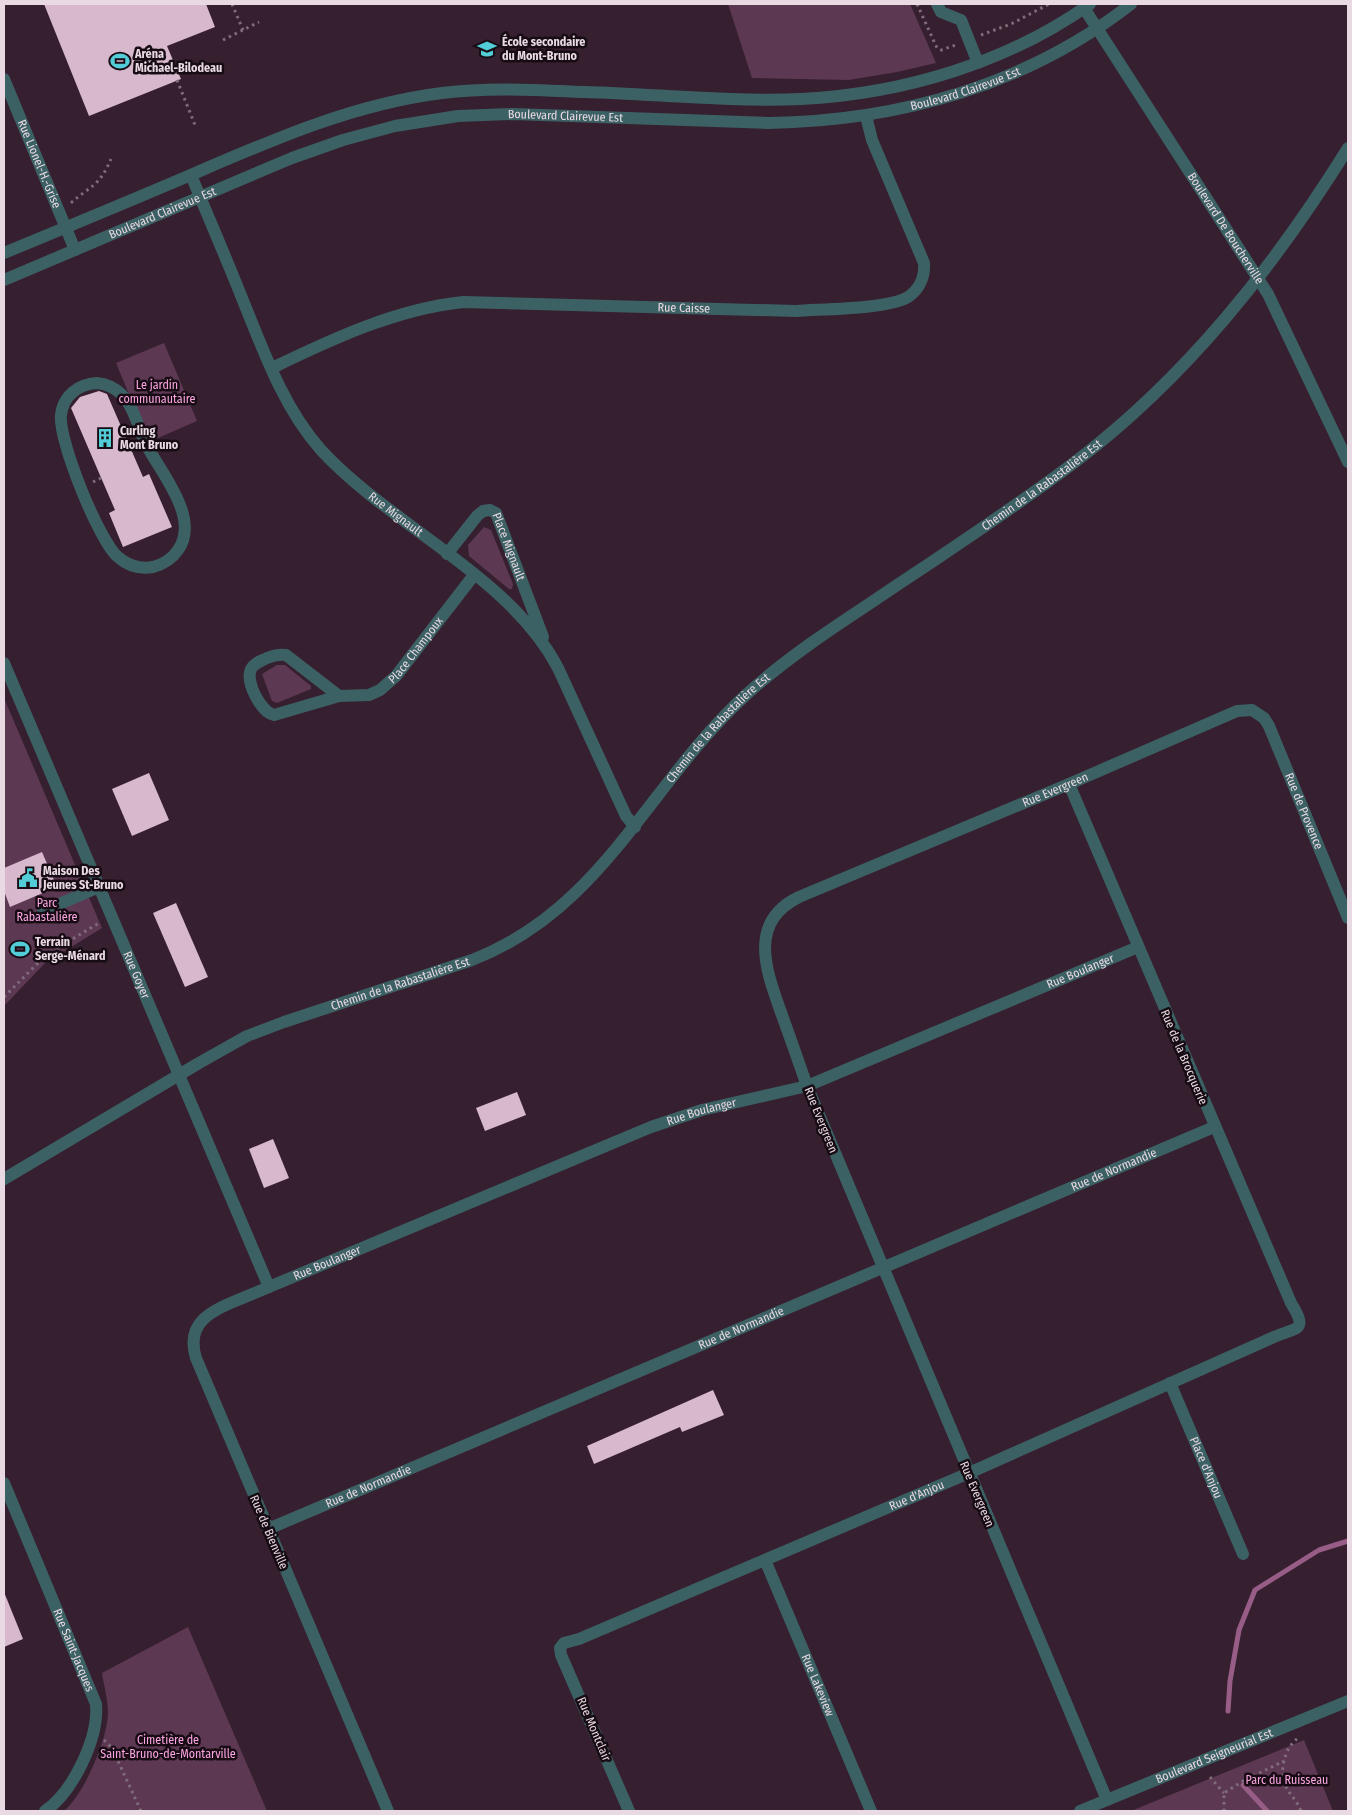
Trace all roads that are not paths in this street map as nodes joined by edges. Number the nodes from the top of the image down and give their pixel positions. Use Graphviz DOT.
graph roads {
  1 [pos="1131,4"];
  2 [pos="1087,6"];
  3 [pos="939,8"];
  4 [pos="1097,28"];
  5 [pos="978,63"];
  6 [pos="4,79"];
  7 [pos="866,116"];
  8 [pos="1348,148"];
  9 [pos="191,175"];
  10 [pos="200,197"];
  11 [pos="66,228"];
  12 [pos="75,250"];
  13 [pos="4,253"];
  14 [pos="4,280"];
  15 [pos="1258,280"];
  16 [pos="272,368"];
  17 [pos="1348,462"];
  18 [pos="81,487"];
  19 [pos="447,554"];
  20 [pos="474,576"];
  21 [pos="547,647"];
  22 [pos="4,664"];
  23 [pos="339,696"];
  24 [pos="1252,710"];
  25 [pos="1069,784"];
  26 [pos="635,826"];
  27 [pos="99,887"];
  28 [pos="43,911"];
  29 [pos="1348,918"];
  30 [pos="1138,947"];
  31 [pos="180,1075"];
  32 [pos="807,1086"];
  33 [pos="1214,1127"];
  34 [pos="4,1179"];
  35 [pos="882,1268"];
  36 [pos="269,1287"];
  37 [pos="1299,1327"];
  38 [pos="1170,1382"];
  39 [pos="968,1473"];
  40 [pos="4,1483"];
  41 [pos="268,1529"];
  42 [pos="1243,1554"];
  43 [pos="765,1560"];
  44 [pos="560,1648"];
  45 [pos="1348,1701"];
  46 [pos="1107,1800"];
  47 [pos="46,1811"];
  48 [pos="388,1811"];
  49 [pos="629,1811"];
  50 [pos="871,1811"];
  51 [pos="1080,1811"];
  1 -- 4 [label="street, Boulevard Clairevue Est"];
  2 -- 4 [label="street, Boulevard De Boucherville"];
  2 -- 5 [label="street, Boulevard Clairevue Est"];
  3 -- 5 [label="street"];
  4 -- 7 [label="street, Boulevard Clairevue Est"];
  4 -- 15 [label="street, Boulevard De Boucherville"];
  5 -- 9 [label="street, Boulevard Clairevue Est"];
  6 -- 11 [label="street, Rue Lionel-H.-Grise"];
  7 -- 10 [label="street, Boulevard Clairevue Est"];
  7 -- 16 [label="street, Rue Caisse"];
  8 -- 15 [label="street, Chemin de la Rabastalière Est"];
  9 -- 10 [label="street, Rue Mignault"];
  9 -- 11 [label="street, Boulevard Clairevue Est"];
  10 -- 12 [label="street, Boulevard Clairevue Est"];
  10 -- 16 [label="street, Rue Mignault"];
  11 -- 12 [label="street, Rue Lionel-H.-Grise"];
  11 -- 13 [label="street, Boulevard Clairevue Est"];
  12 -- 14 [label="street, Boulevard Clairevue Est"];
  15 -- 17 [label="street, Boulevard De Boucherville"];
  15 -- 26 [label="street, Chemin de la Rabastalière Est"];
  16 -- 19 [label="street, Rue Mignault"];
  18 -- 18 [label="street"];
  19 -- 20 [label="street, Rue Mignault"];
  19 -- 21 [label="street, Place Mignault"];
  20 -- 21 [label="street, Rue Mignault"];
  20 -- 23 [label="street, Place Champoux"];
  21 -- 26 [label="street, Rue Mignault"];
  22 -- 27 [label="street, Rue Goyer"];
  23 -- 23 [label="street, Place Champoux"];
  24 -- 25 [label="street, Rue Evergreen"];
  24 -- 29 [label="street, Rue de Provence"];
  25 -- 30 [label="street, Rue de la Brocquerie"];
  25 -- 32 [label="street, Rue Evergreen"];
  26 -- 31 [label="street, Chemin de la Rabastalière Est"];
  27 -- 28 [label="street"];
  27 -- 31 [label="street, Rue Goyer"];
  30 -- 32 [label="street, Rue Boulanger"];
  30 -- 33 [label="street, Rue de la Brocquerie"];
  31 -- 34 [label="street, Chemin de la Rabastalière Est"];
  31 -- 36 [label="street, Rue Goyer"];
  32 -- 35 [label="street, Rue Evergreen"];
  32 -- 36 [label="street, Rue Boulanger"];
  33 -- 35 [label="street, Rue de Normandie"];
  33 -- 37 [label="street, Rue de la Brocquerie"];
  35 -- 39 [label="street, Rue Evergreen"];
  35 -- 41 [label="street, Rue de Normandie"];
  36 -- 41 [label="street, Rue de Bienville"];
  37 -- 38 [label="street, Rue d'Anjou"];
  38 -- 39 [label="street, Rue d'Anjou"];
  38 -- 42 [label="street, Place d'Anjou"];
  39 -- 43 [label="street, Rue d'Anjou"];
  39 -- 46 [label="street, Rue Evergreen"];
  40 -- 47 [label="street, Rue Saint-Jacques"];
  41 -- 48 [label="street, Rue de Bienville"];
  43 -- 44 [label="street, Rue d'Anjou"];
  43 -- 50 [label="street, Rue Lakeview"];
  44 -- 49 [label="street, Rue Montclair"];
  45 -- 46 [label="street, Boulevard Seigneurial Est"];
  46 -- 51 [label="street, Boulevard Seigneurial Est"];
}
